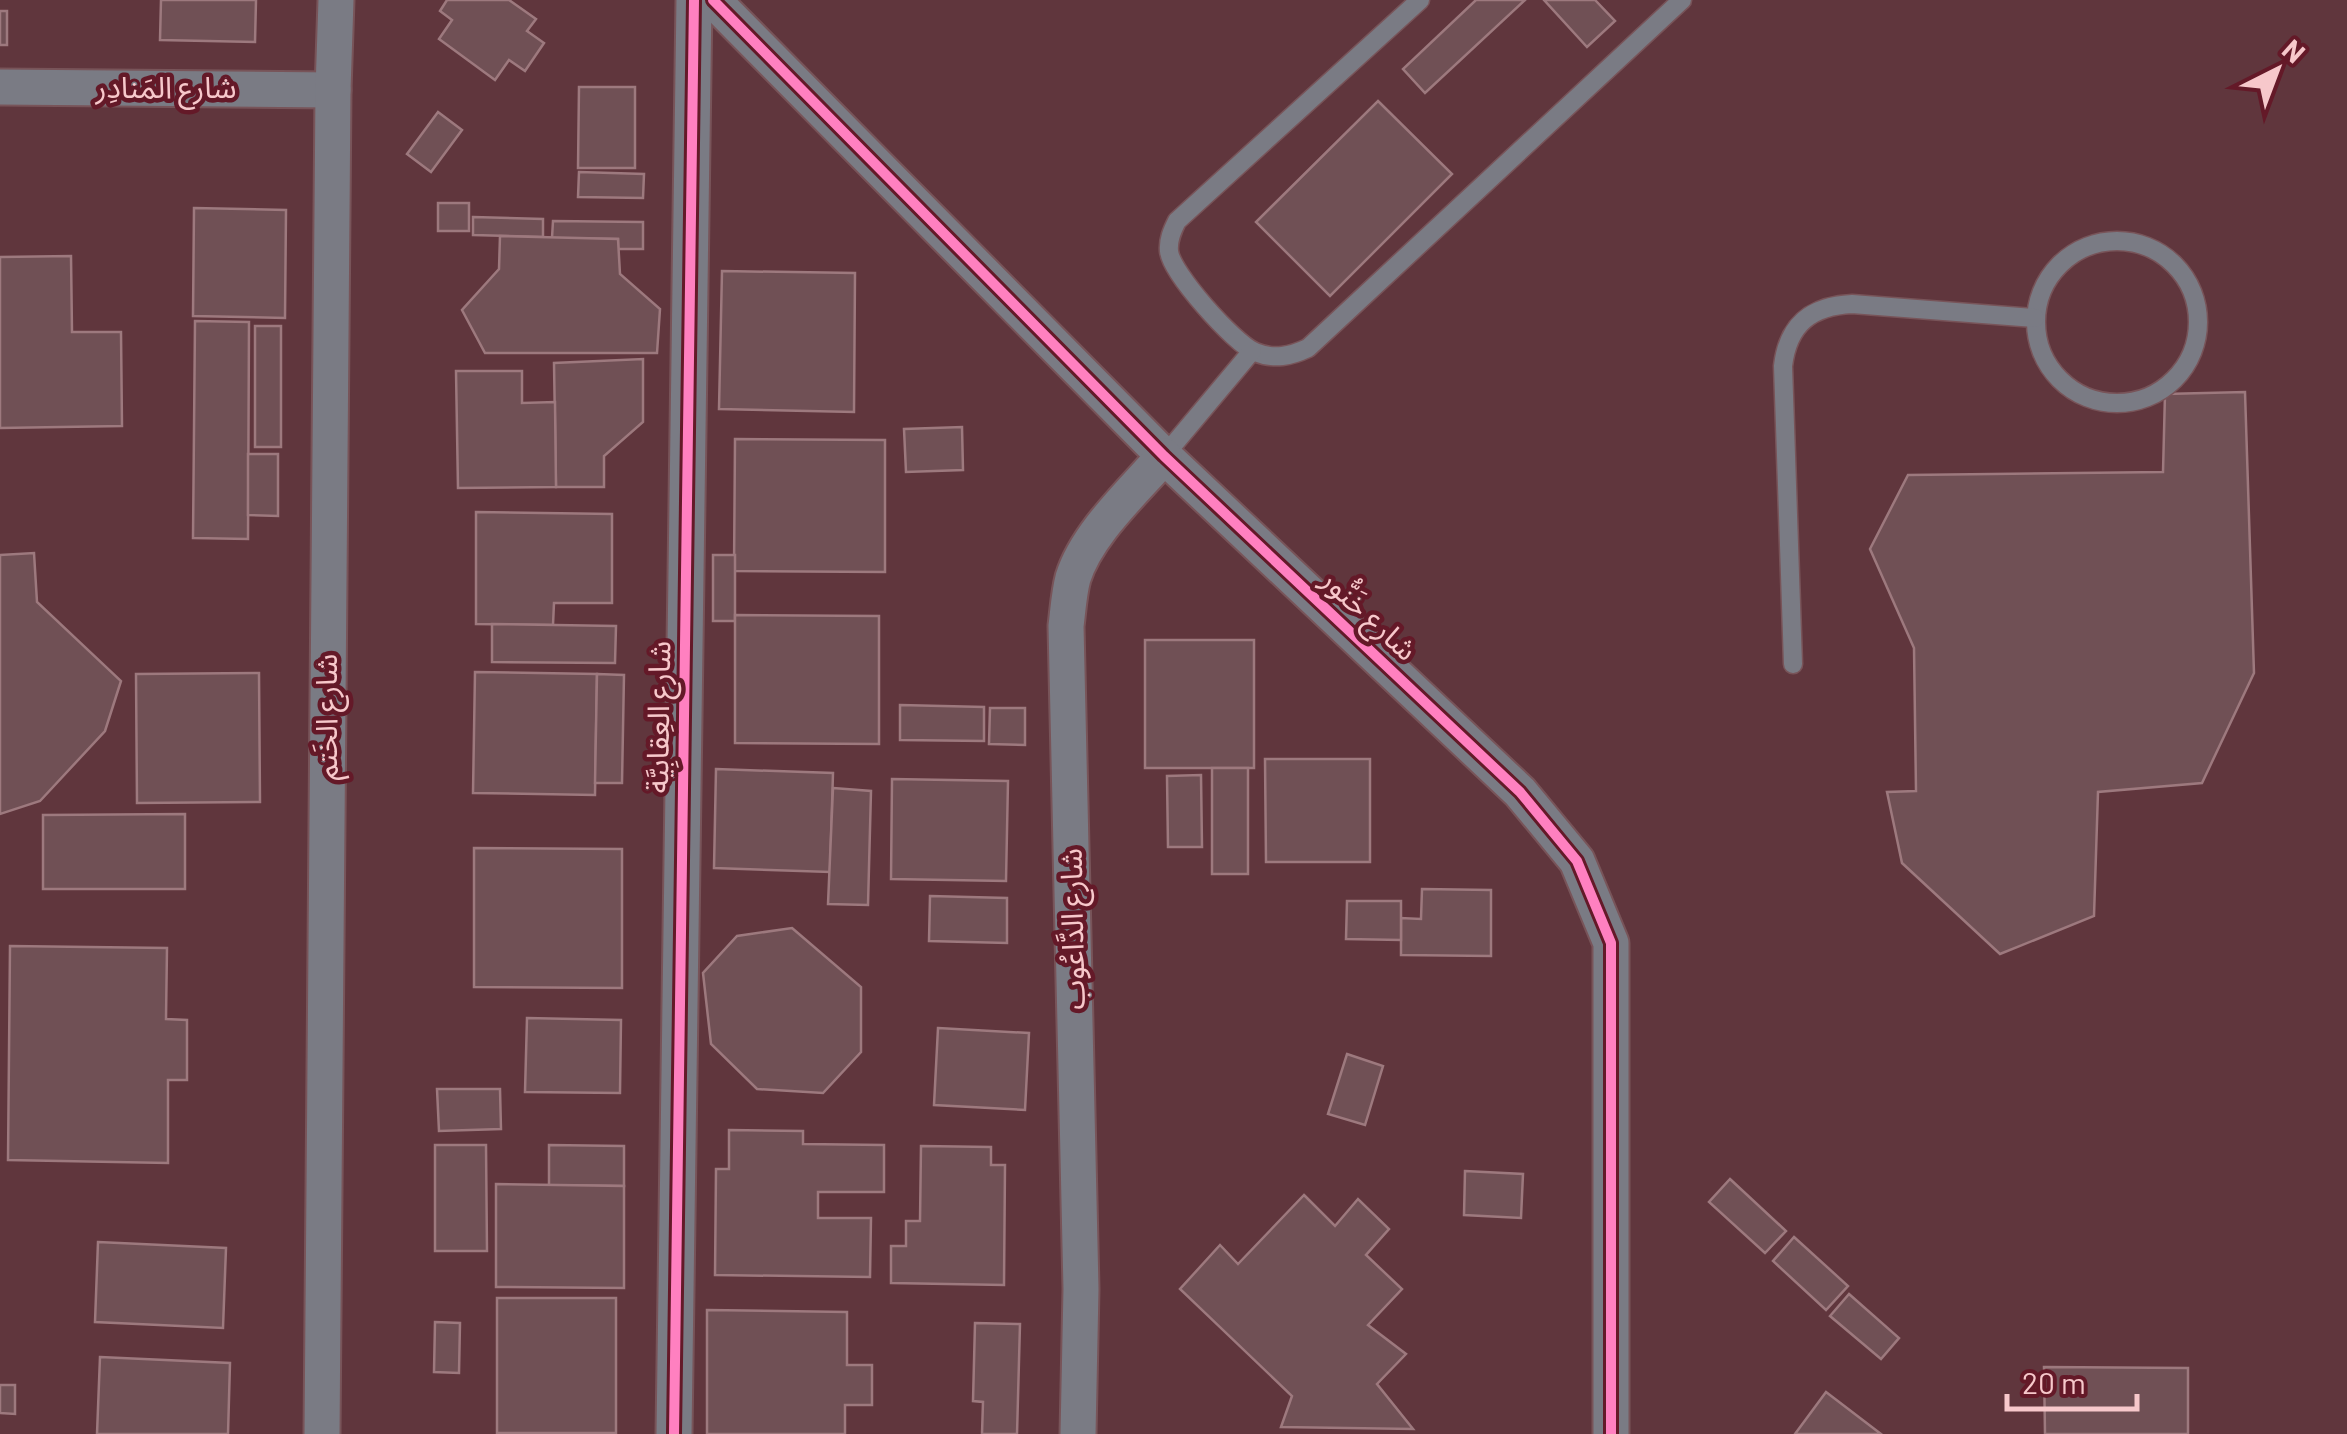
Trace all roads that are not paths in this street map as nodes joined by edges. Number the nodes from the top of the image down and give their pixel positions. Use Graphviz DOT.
graph roads {
  1 [pos="336,0"];
  2 [pos="694,0"];
  3 [pos="712,0"];
  4 [pos="1420,0"];
  5 [pos="1682,0"];
  6 [pos="0,87"];
  7 [pos="332,90"];
  8 [pos="2035,318"];
  9 [pos="1252,351"];
  10 [pos="1164,456"];
  11 [pos="1793,664"];
  12 [pos="322,1434"];
  13 [pos="674,1434"];
  14 [pos="1078,1434"];
  15 [pos="1611,1434"];
  1 -- 7 [label="street, شارع الخَتم"];
  2 -- 13 [label="street, شارع العِقابِيَّة"];
  3 -- 10 [label="street, شارع خَنُّور"];
  4 -- 9 [label="lane"];
  5 -- 9 [label="lane"];
  6 -- 7 [label="street, شارع المَنادِر"];
  7 -- 12 [label="street, شارع الخَتم"];
  8 -- 8 [label="lane"];
  8 -- 11 [label="lane"];
  9 -- 10 [label="lane"];
  10 -- 14 [label="street, شارع الدَّاعُوب"];
  10 -- 15 [label="street, شارع خَنُّور"];
}
